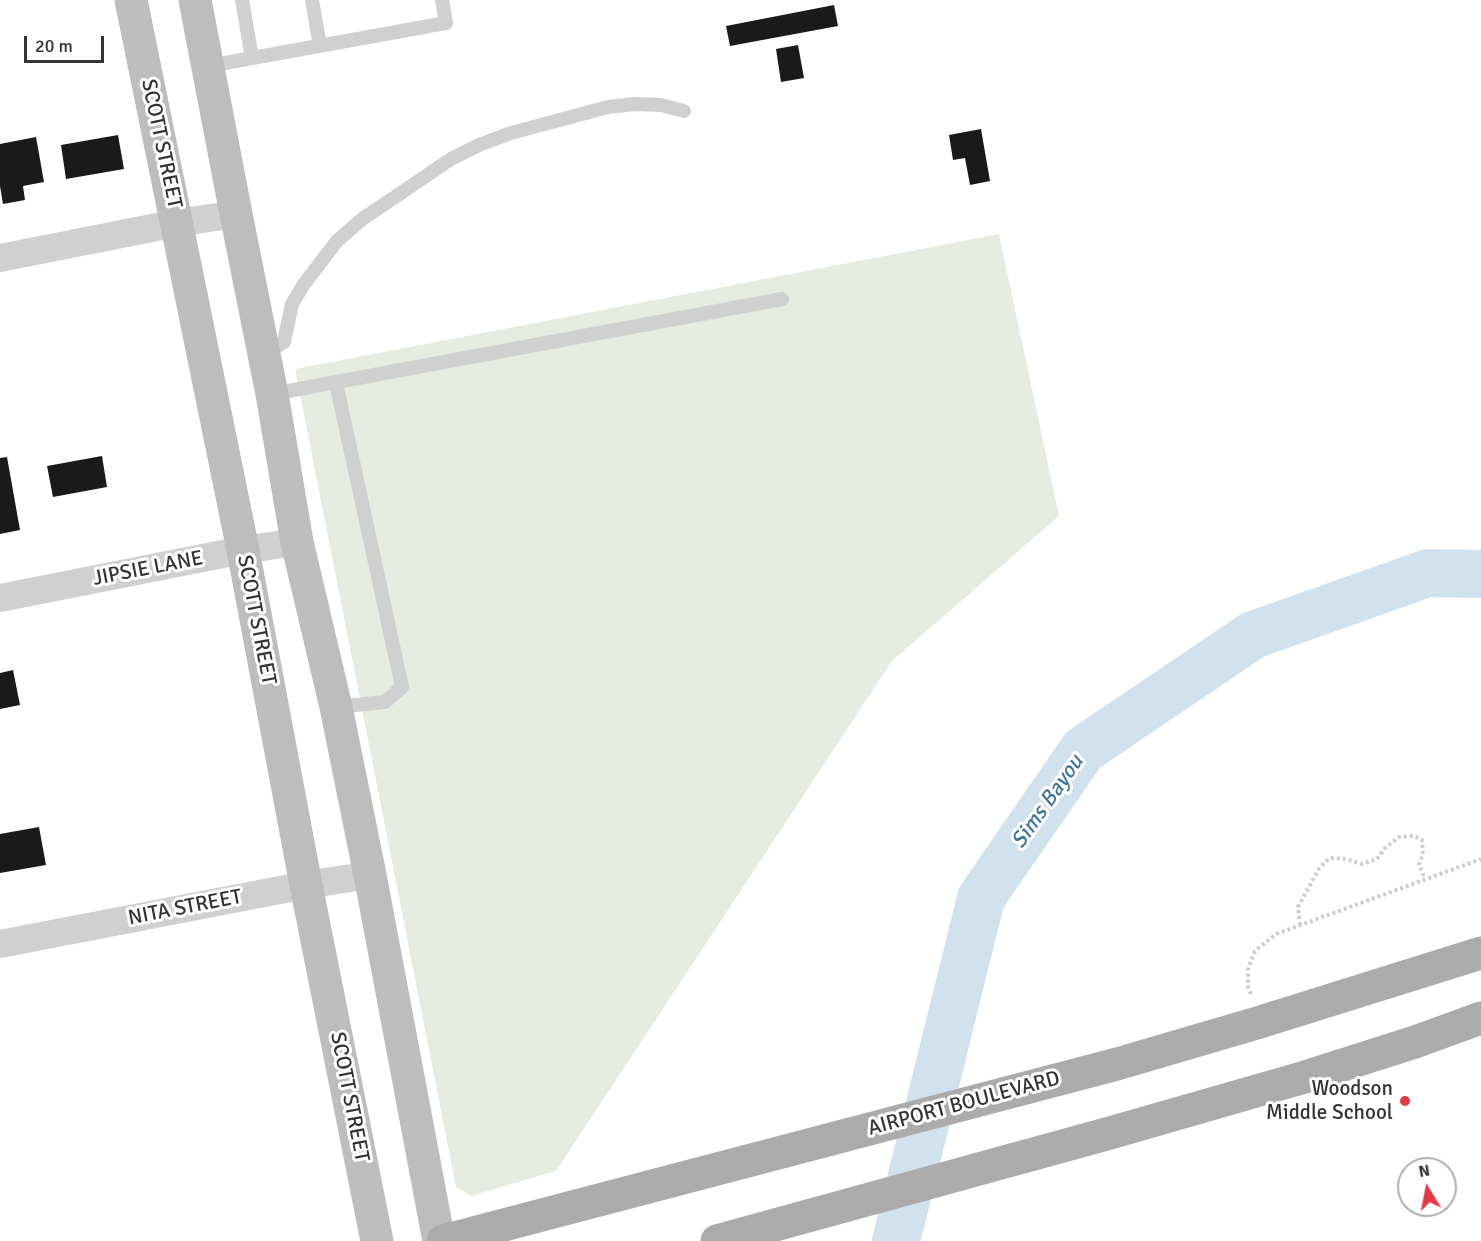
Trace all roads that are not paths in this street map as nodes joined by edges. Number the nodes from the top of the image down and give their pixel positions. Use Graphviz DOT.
graph roads {
  1 [pos="131,0"];
  2 [pos="195,0"];
  3 [pos="312,0"];
  4 [pos="442,0"];
  5 [pos="246,1"];
  6 [pos="320,46"];
  7 [pos="252,58"];
  8 [pos="208,66"];
  9 [pos="684,111"];
  10 [pos="236,214"];
  11 [pos="177,223"];
  12 [pos="0,258"];
  13 [pos="782,299"];
  14 [pos="264,355"];
  15 [pos="336,383"];
  16 [pos="272,394"];
  17 [pos="297,542"];
  18 [pos="243,550"];
  19 [pos="0,598"];
  20 [pos="336,707"];
  21 [pos="369,875"];
  22 [pos="306,885"];
  23 [pos="0,944"];
  24 [pos="1481,952"];
  25 [pos="1481,1018"];
  26 [pos="377,1241"];
  27 [pos="441,1241"];
  28 [pos="717,1241"];
  1 -- 11 [label="main road, SCOTT STREET"];
  2 -- 8 [label="main road"];
  3 -- 6 [label="lane"];
  4 -- 6 [label="lane"];
  5 -- 7 [label="lane"];
  6 -- 7 [label="lane"];
  7 -- 8 [label="lane"];
  8 -- 10 [label="main road"];
  9 -- 14 [label="lane"];
  10 -- 11 [label="street"];
  10 -- 14 [label="main road"];
  11 -- 12 [label="street"];
  11 -- 18 [label="main road, SCOTT STREET"];
  13 -- 15 [label="lane"];
  14 -- 16 [label="main road"];
  15 -- 16 [label="lane"];
  15 -- 20 [label="lane"];
  16 -- 17 [label="main road"];
  17 -- 18 [label="street, JIPSIE LANE"];
  17 -- 20 [label="main road"];
  18 -- 19 [label="street, JIPSIE LANE"];
  18 -- 22 [label="main road, SCOTT STREET"];
  20 -- 21 [label="main road"];
  21 -- 22 [label="street, NITA STREET"];
  21 -- 27 [label="main road"];
  22 -- 23 [label="street, NITA STREET"];
  22 -- 26 [label="main road, SCOTT STREET"];
  24 -- 27 [label="main road, AIRPORT BOULEVARD"];
  25 -- 28 [label="main road"];
}
